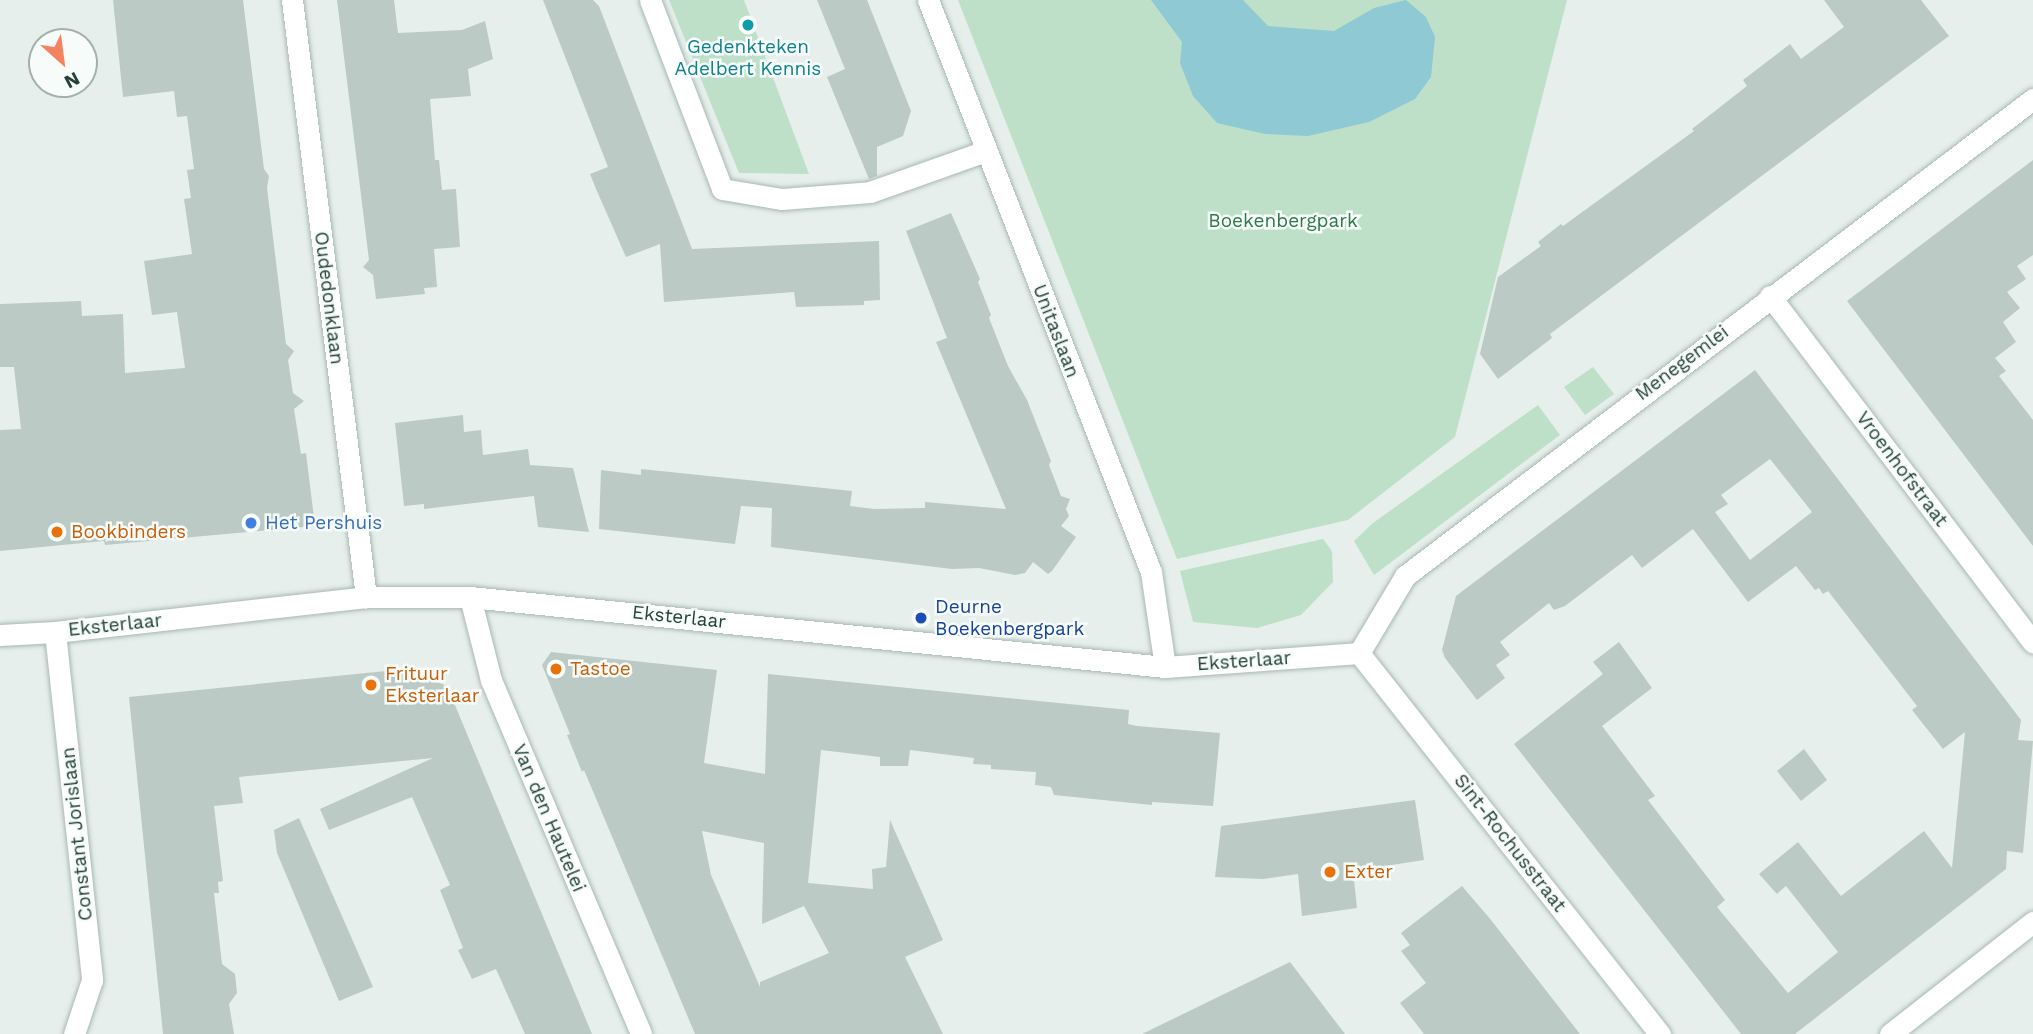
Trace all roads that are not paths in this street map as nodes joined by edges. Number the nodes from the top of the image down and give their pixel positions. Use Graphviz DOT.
graph roads {
  1 [pos="292,0"];
  2 [pos="650,0"];
  3 [pos="928,0"];
  4 [pos="2033,99"];
  5 [pos="986,151"];
  6 [pos="1770,296"];
  7 [pos="366,597"];
  8 [pos="470,597"];
  9 [pos="55,632"];
  10 [pos="0,635"];
  11 [pos="2033,643"];
  12 [pos="1359,653"];
  13 [pos="1165,667"];
  14 [pos="2033,922"];
  15 [pos="74,1034"];
  16 [pos="641,1034"];
  17 [pos="1660,1034"];
  18 [pos="1890,1034"];
  1 -- 7 [label="street, Oudedonklaan"];
  2 -- 5 [label="street"];
  3 -- 5 [label="street, Unitaslaan"];
  4 -- 6 [label="street, Menegemlei"];
  5 -- 13 [label="street, Unitaslaan"];
  6 -- 11 [label="street, Vroenhofstraat"];
  6 -- 12 [label="street, Menegemlei"];
  7 -- 8 [label="street, Eksterlaar"];
  7 -- 9 [label="street, Eksterlaar"];
  8 -- 13 [label="street, Eksterlaar"];
  8 -- 16 [label="street, Van den Hautelei"];
  9 -- 10 [label="street, Eksterlaar"];
  9 -- 15 [label="street, Constant Jorislaan"];
  12 -- 13 [label="street, Eksterlaar"];
  12 -- 17 [label="street, Sint-Rochusstraat"];
  14 -- 18 [label="street"];
}
